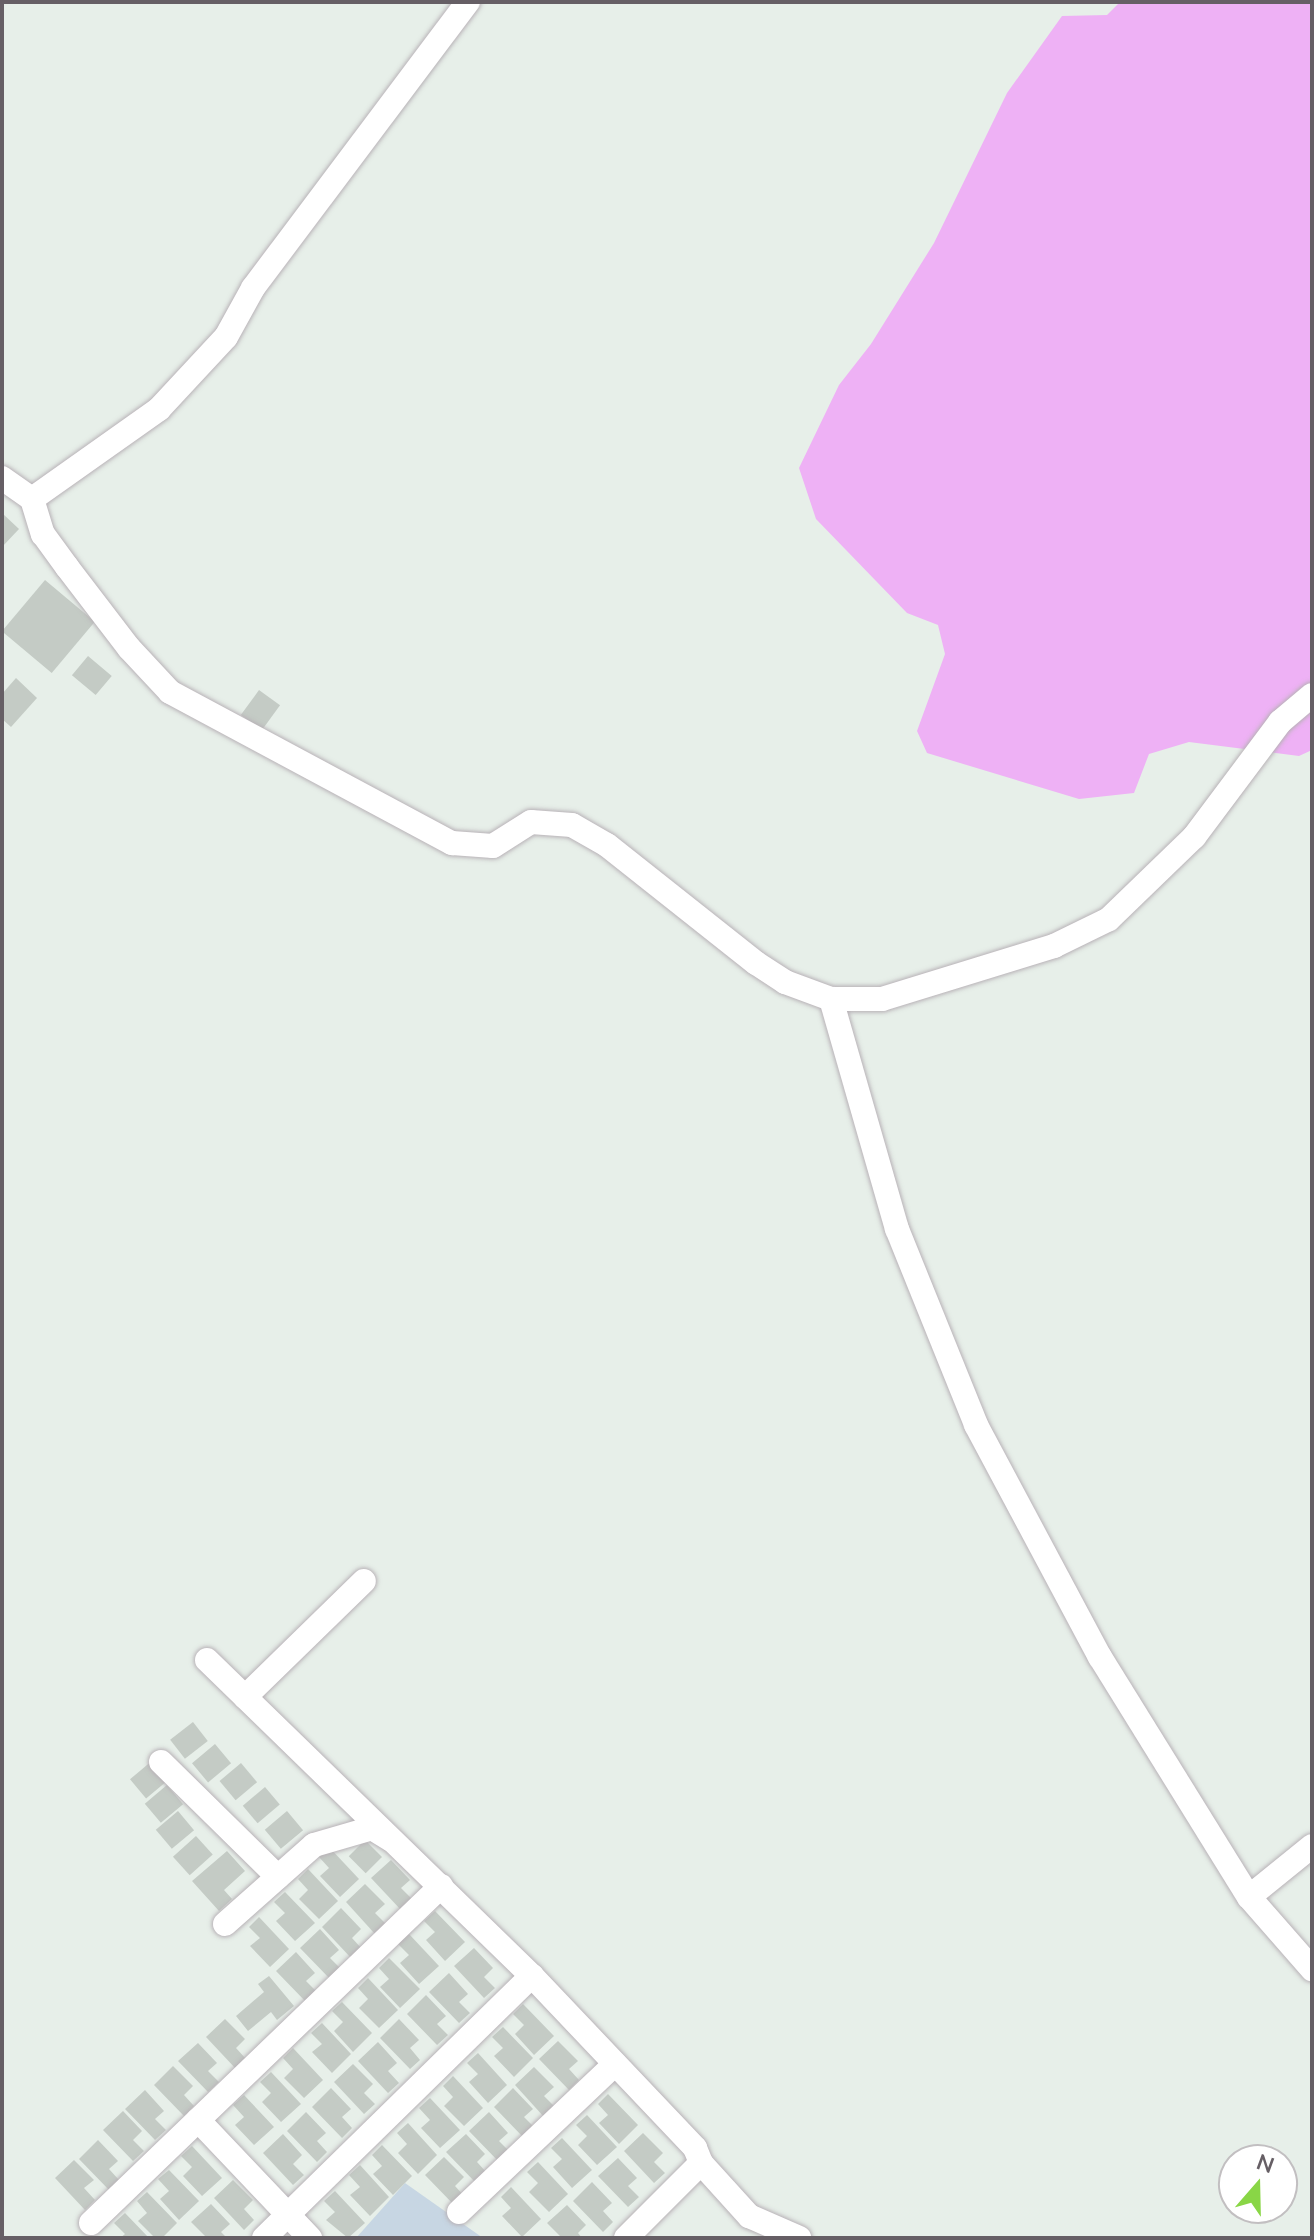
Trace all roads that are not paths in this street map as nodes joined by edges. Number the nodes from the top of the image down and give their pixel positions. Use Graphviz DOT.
graph roads {
  1 [pos="468,2"];
  2 [pos="2,478"];
  3 [pos="32,499"];
  4 [pos="1312,695"];
  5 [pos="831,999"];
  6 [pos="364,1581"];
  7 [pos="207,1660"];
  8 [pos="245,1697"];
  9 [pos="161,1762"];
  10 [pos="1312,1846"];
  11 [pos="403,1848"];
  12 [pos="278,1877"];
  13 [pos="441,1886"];
  14 [pos="1249,1897"];
  15 [pos="225,1924"];
  16 [pos="1312,1969"];
  17 [pos="532,1976"];
  18 [pos="615,2064"];
  19 [pos="198,2120"];
  20 [pos="701,2163"];
  21 [pos="459,2212"];
  22 [pos="289,2216"];
  23 [pos="91,2223"];
  24 [pos="264,2238"];
  25 [pos="310,2238"];
  26 [pos="626,2238"];
  27 [pos="799,2238"];
  1 -- 3 [label="street"];
  2 -- 3 [label="street"];
  3 -- 5 [label="street"];
  4 -- 5 [label="street"];
  5 -- 14 [label="street"];
  6 -- 8 [label="street"];
  7 -- 8 [label="street"];
  8 -- 11 [label="street"];
  9 -- 12 [label="street"];
  10 -- 14 [label="street"];
  11 -- 12 [label="street"];
  11 -- 13 [label="street"];
  12 -- 15 [label="street"];
  13 -- 17 [label="street"];
  13 -- 19 [label="street"];
  14 -- 16 [label="street"];
  17 -- 18 [label="street"];
  17 -- 22 [label="street"];
  18 -- 20 [label="street"];
  18 -- 21 [label="street"];
  19 -- 22 [label="street"];
  19 -- 23 [label="street"];
  20 -- 26 [label="street"];
  20 -- 27 [label="street"];
  22 -- 24 [label="street"];
  22 -- 25 [label="street"];
}
